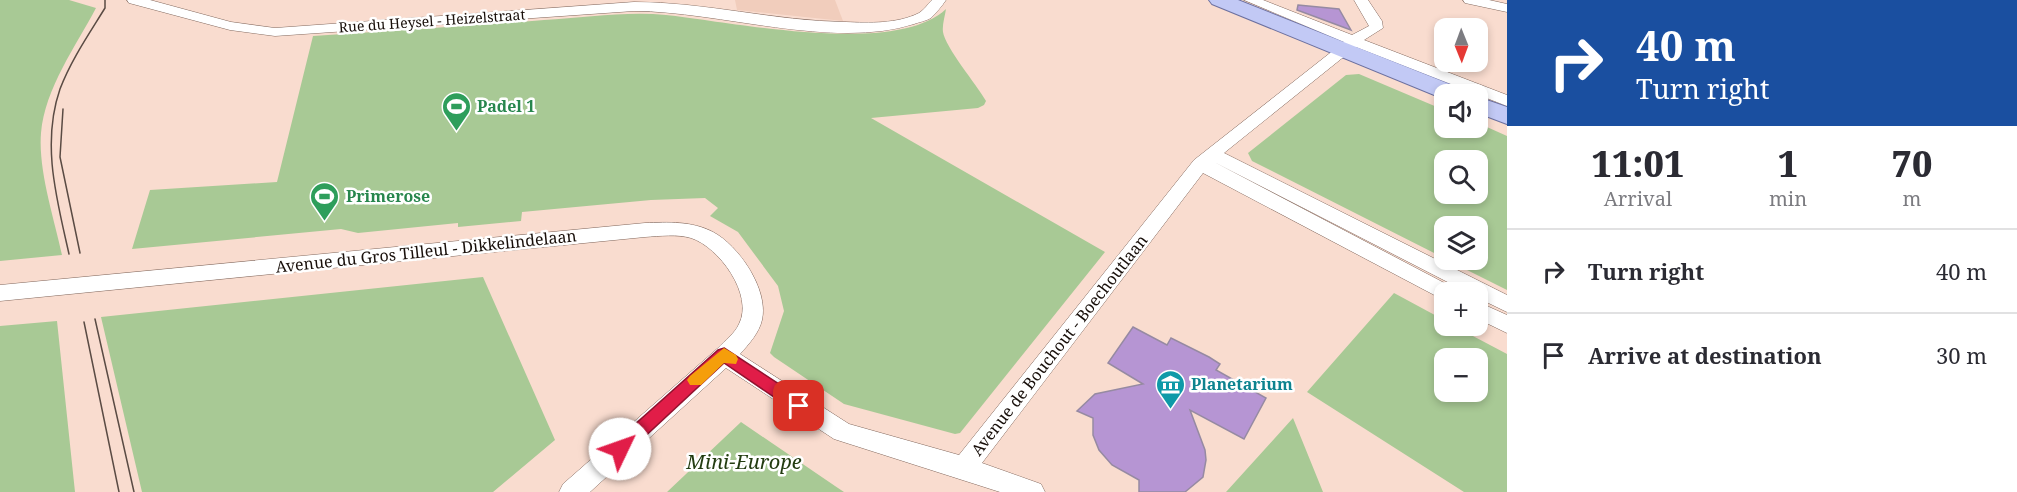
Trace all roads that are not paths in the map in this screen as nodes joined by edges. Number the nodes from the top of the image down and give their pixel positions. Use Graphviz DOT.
graph roads {
  1 [pos="134,0"];
  2 [pos="939,0"];
  3 [pos="1219,0"];
  4 [pos="1251,0"];
  5 [pos="1361,0"];
  6 [pos="1470,0"];
  7 [pos="623,4"];
  8 [pos="1507,8"];
  9 [pos="1349,45"];
  10 [pos="1434,85"];
  11 [pos="1507,101"];
  12 [pos="1488,108"];
  13 [pos="1507,116"];
  14 [pos="1206,159"];
  15 [pos="1434,286"];
  16 [pos="0,293"];
  17 [pos="1507,304"];
  18 [pos="1488,315"];
  19 [pos="1507,325"];
  20 [pos="724,355"];
  21 [pos="964,468"];
  22 [pos="572,492"];
  23 [pos="1032,492"];
  1 -- 7 [label="street, Rue du Heysel - Heizelstraat"];
  2 -- 7 [label="street, Rue du Heysel - Heizelstraat"];
  3 -- 9 [label="main road"];
  4 -- 9 [label="street"];
  5 -- 9 [label="street, Avenue de Bouchout - Boechoutlaan"];
  6 -- 8 [label="street"];
  9 -- 10 [label="main road"];
  9 -- 11 [label="street"];
  9 -- 14 [label="street, Avenue de Bouchout - Boechoutlaan"];
  12 -- 13 [label="main road"];
  14 -- 15 [label="street"];
  14 -- 17 [label="street"];
  14 -- 21 [label="street, Avenue de Bouchout - Boechoutlaan"];
  16 -- 20 [label="street, Avenue du Gros Tilleul - Dikkelindelaan"];
  18 -- 19 [label="street"];
  20 -- 21 [label="street, Avenue de Bouchout - Boechoutlaan"];
  20 -- 22 [label="street"];
  21 -- 23 [label="street"];
}
